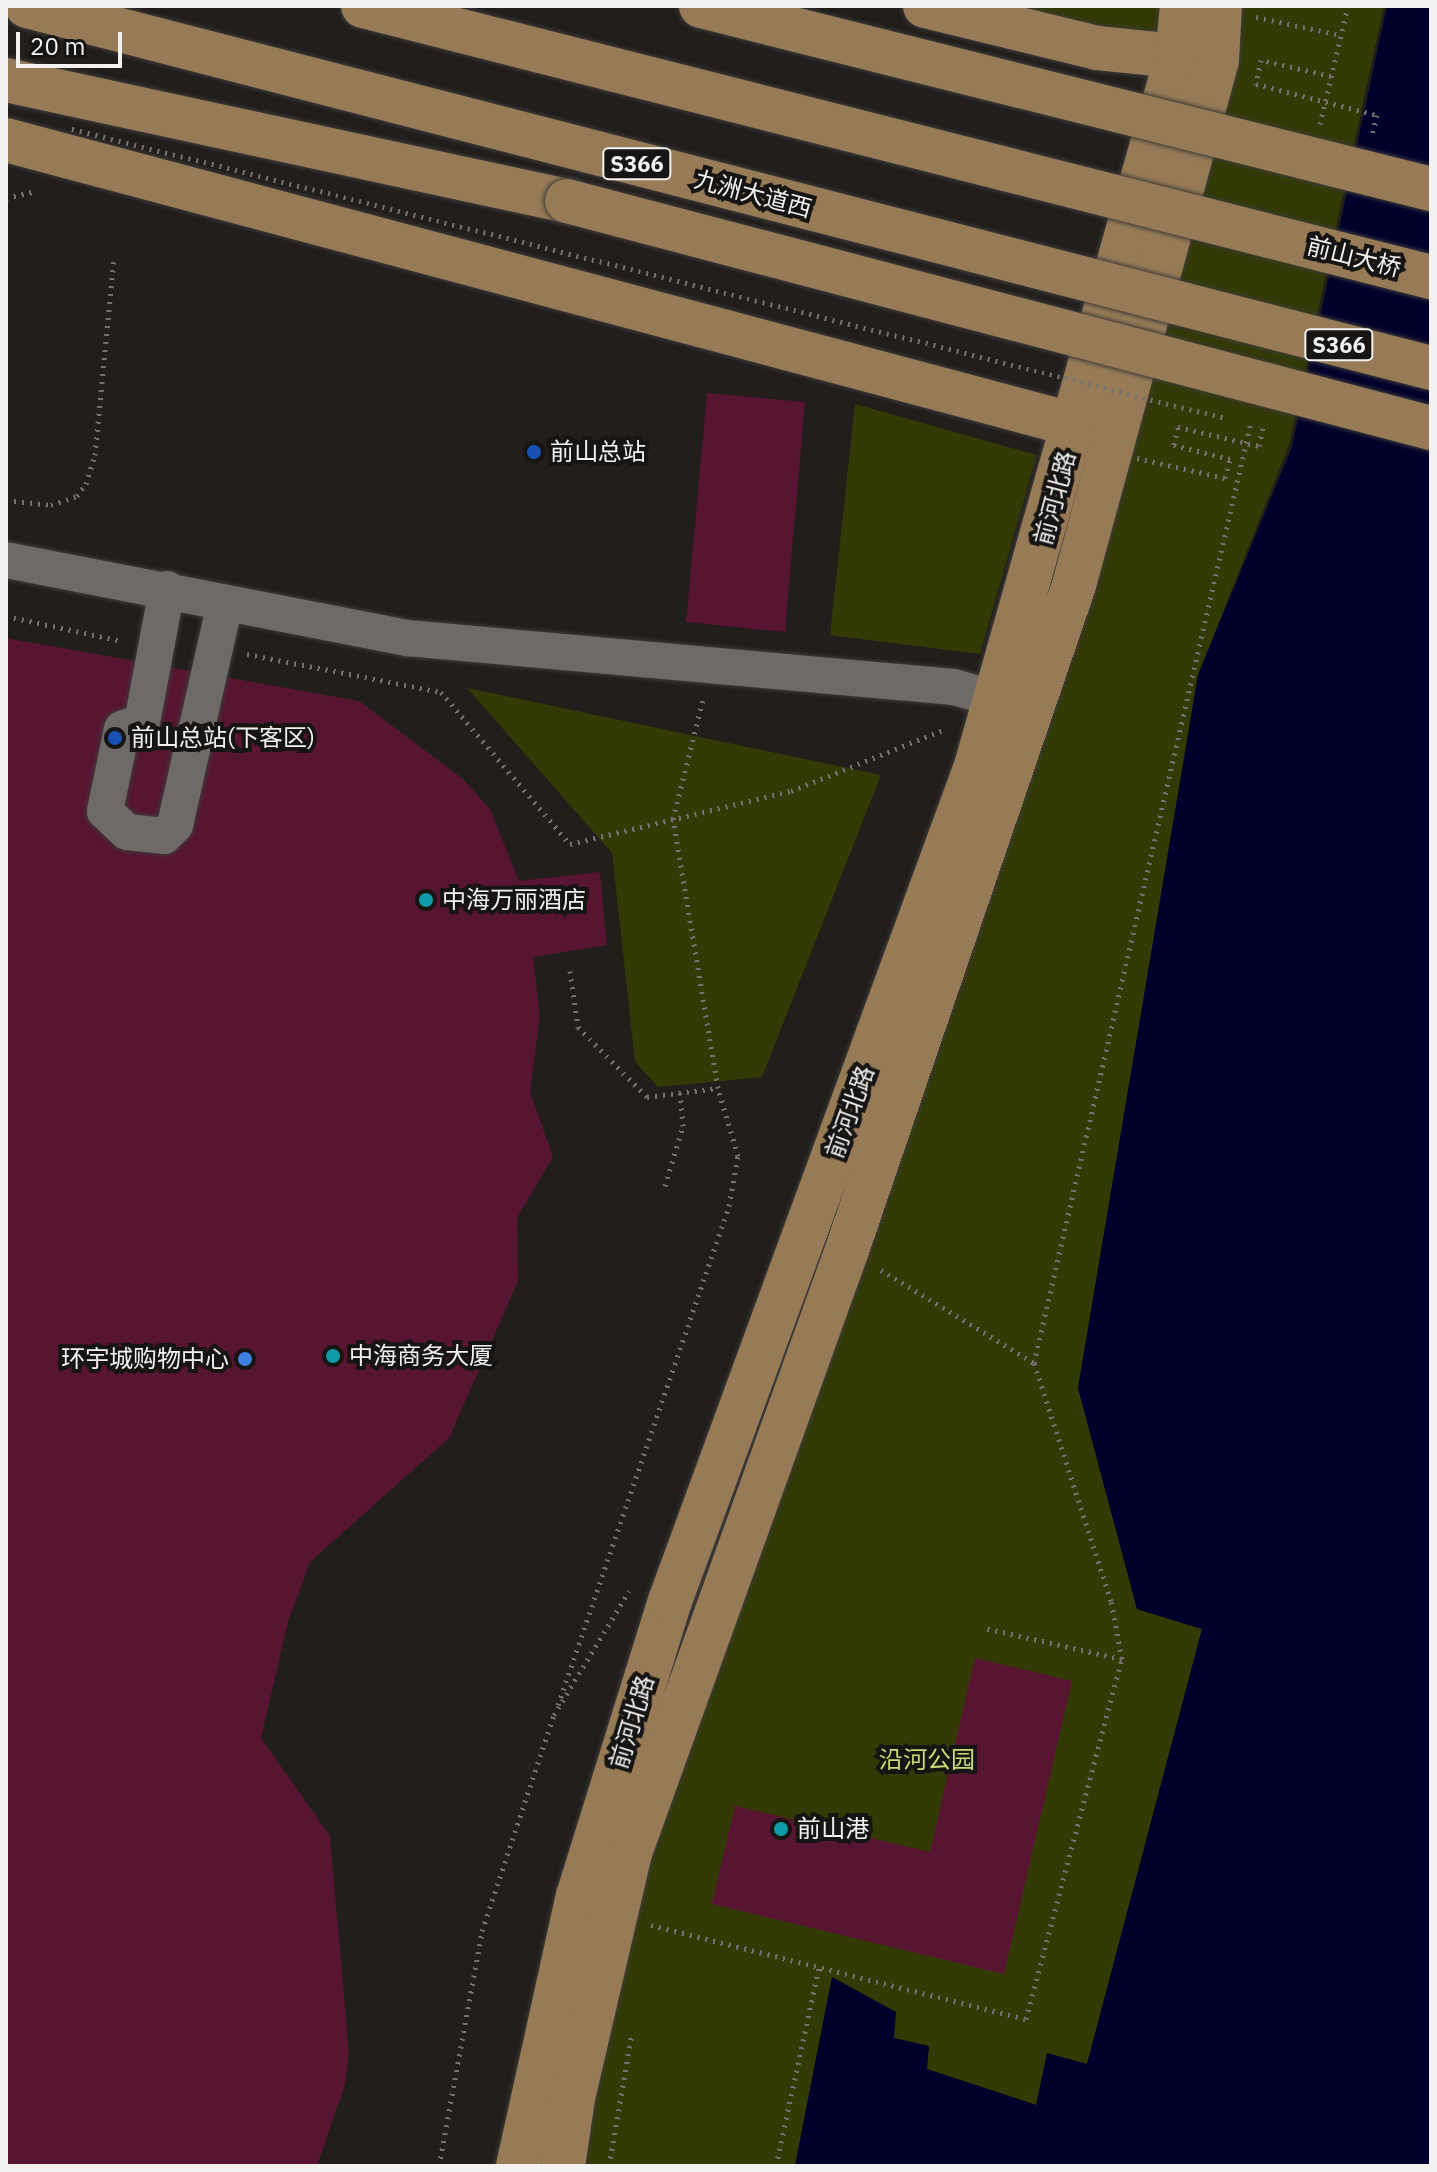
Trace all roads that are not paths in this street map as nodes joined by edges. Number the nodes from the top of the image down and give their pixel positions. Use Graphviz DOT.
graph roads {
  1 [pos="27,6"];
  2 [pos="363,6"];
  3 [pos="701,6"];
  4 [pos="925,6"];
  5 [pos="1182,6"];
  6 [pos="1231,10"];
  7 [pos="1197,58"];
  8 [pos="6,80"];
  9 [pos="6,140"];
  10 [pos="73,143"];
  11 [pos="24,181"];
  12 [pos="1431,189"];
  13 [pos="1431,277"];
  14 [pos="1431,368"];
  15 [pos="1431,428"];
  16 [pos="1109,439"];
  17 [pos="6,560"];
  18 [pos="167,589"];
  19 [pos="225,603"];
  20 [pos="995,699"];
  21 [pos="518,2166"];
  22 [pos="563,2166"];
  1 -- 14 [label="main road, 九洲大道西 / S366, bridge"];
  2 -- 13 [label="main road, 前山大桥, bridge"];
  3 -- 12 [label="main road, bridge"];
  4 -- 7 [label="main road"];
  5 -- 7 [label="main road"];
  6 -- 7 [label="main road"];
  7 -- 16 [label="main road, 前河北路"];
  8 -- 15 [label="main road, bridge"];
  9 -- 10 [label="main road"];
  10 -- 11 [label="main road"];
  10 -- 16 [label="main road"];
  16 -- 20 [label="main road, 前河北路"];
  16 -- 22 [label="main road, 前河北路"];
  17 -- 18 [label="lane"];
  18 -- 19 [label="lane"];
  18 -- 19 [label="lane"];
  19 -- 20 [label="lane"];
  20 -- 21 [label="main road, 前河北路"];
}
